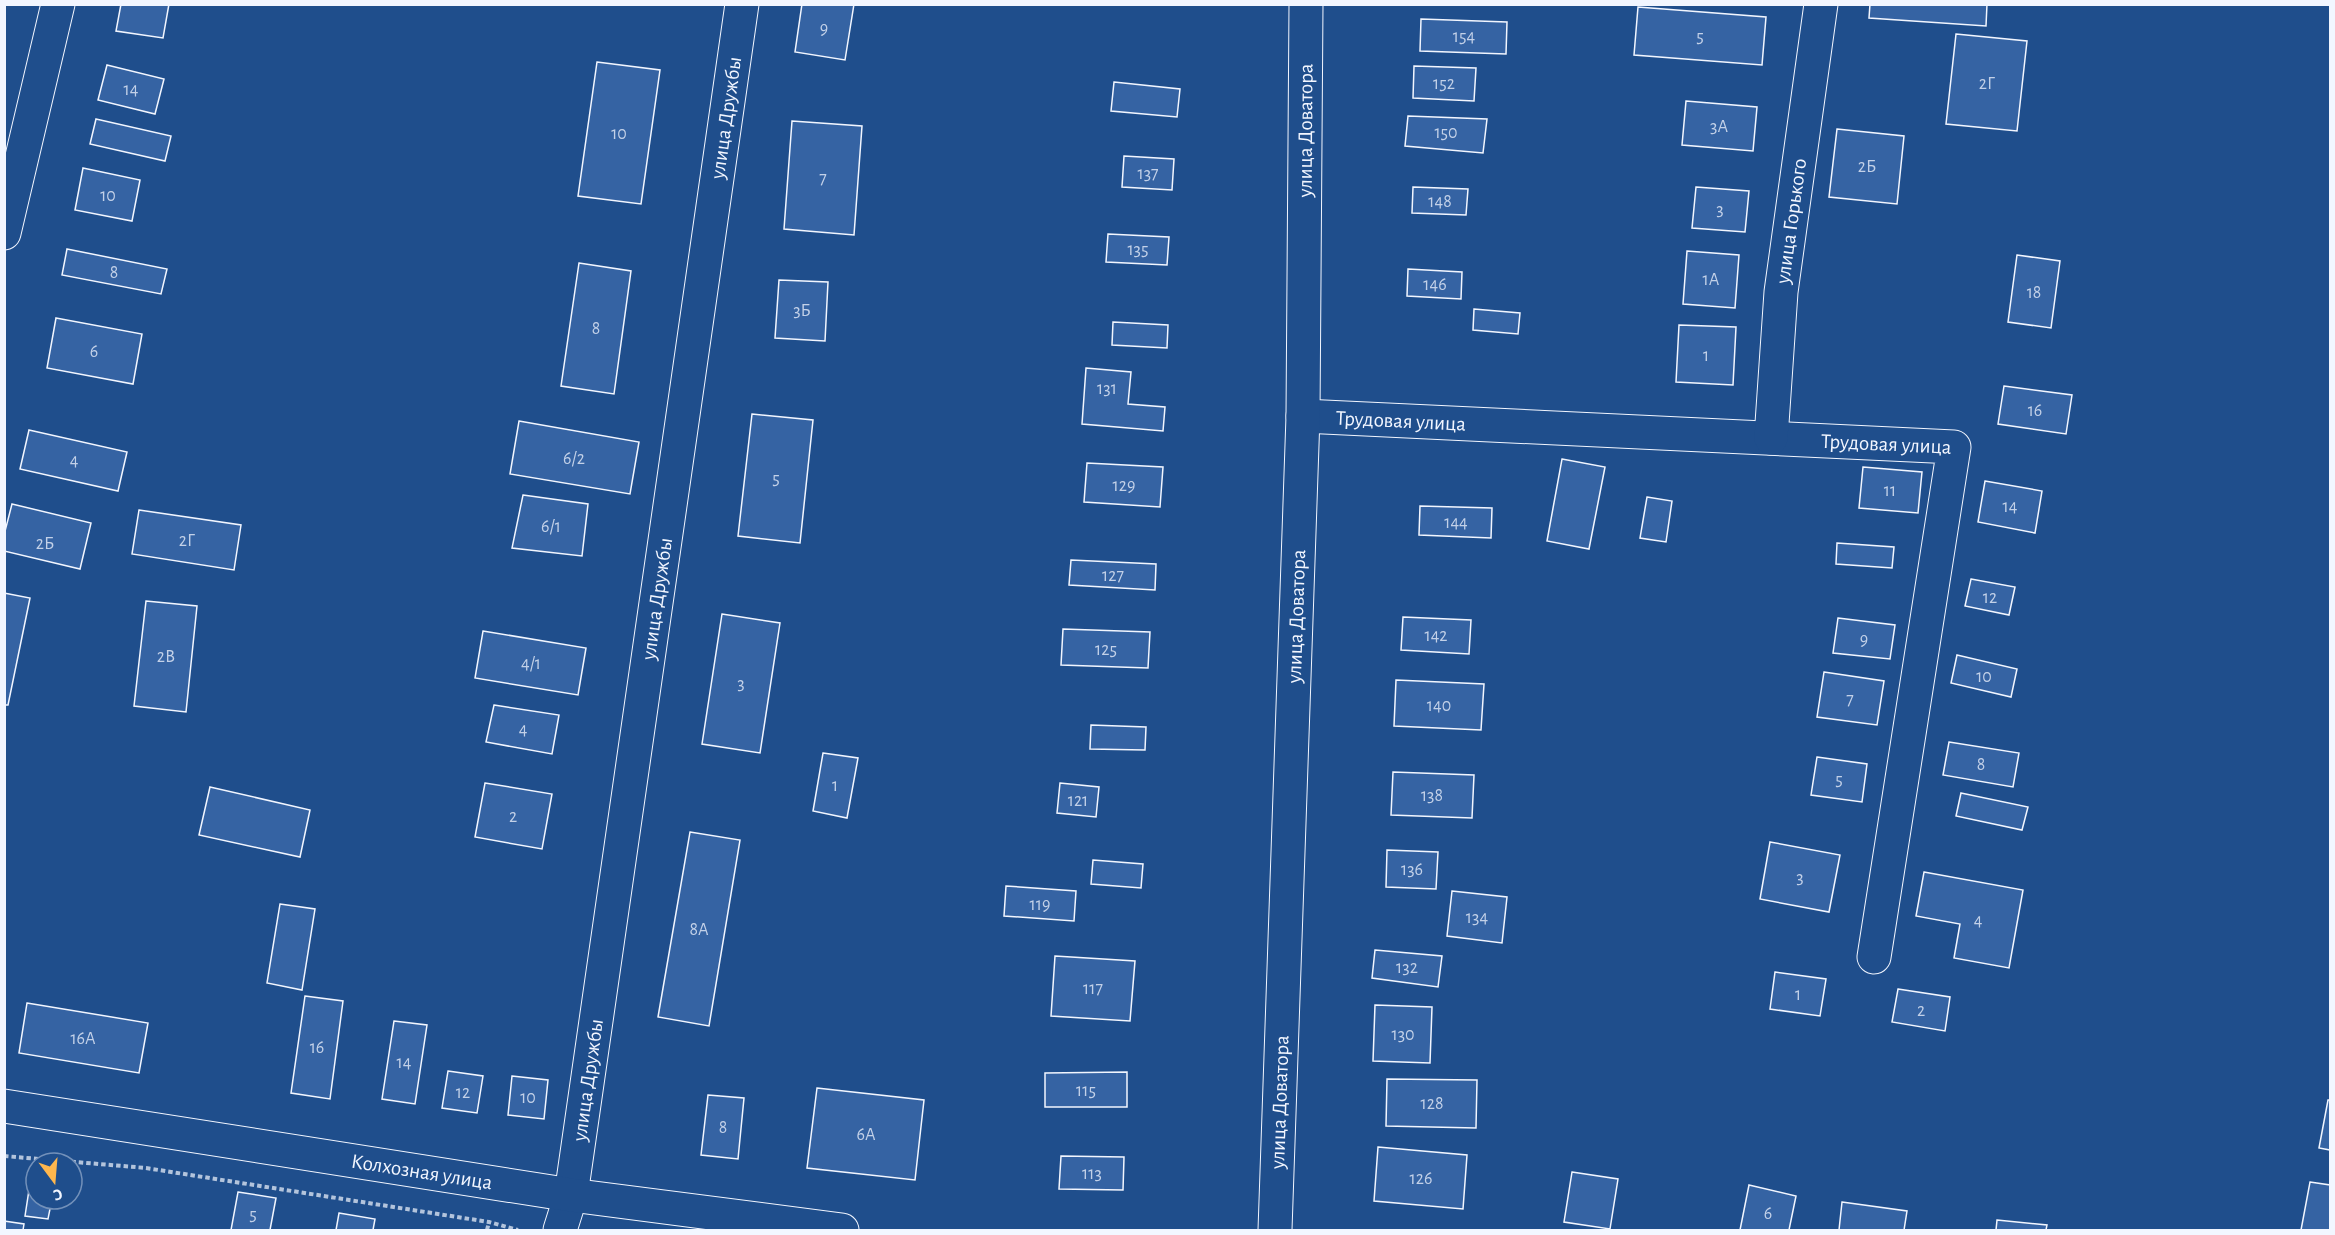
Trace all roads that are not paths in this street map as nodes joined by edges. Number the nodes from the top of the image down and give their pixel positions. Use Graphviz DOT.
graph roads {
  1 [pos="58,4"];
  2 [pos="742,4"];
  3 [pos="1306,4"];
  4 [pos="1821,4"];
  5 [pos="4,233"];
  6 [pos="1303,416"];
  7 [pos="1771,438"];
  8 [pos="1874,957"];
  9 [pos="4,1106"];
  10 [pos="571,1195"];
  11 [pos="560,1230"];
  12 [pos="842,1230"];
  13 [pos="1275,1230"];
  1 -- 5 [label="street"];
  2 -- 10 [label="street, улица Дружбы"];
  3 -- 6 [label="street, улица Доватора"];
  4 -- 7 [label="street, улица Горького"];
  6 -- 7 [label="street, Трудовая улица"];
  6 -- 13 [label="street, улица Доватора"];
  7 -- 8 [label="street, Трудовая улица"];
  9 -- 10 [label="street, Колхозная улица"];
  10 -- 11 [label="street, улица Дружбы"];
  10 -- 12 [label="street, Колхозная улица"];
}
